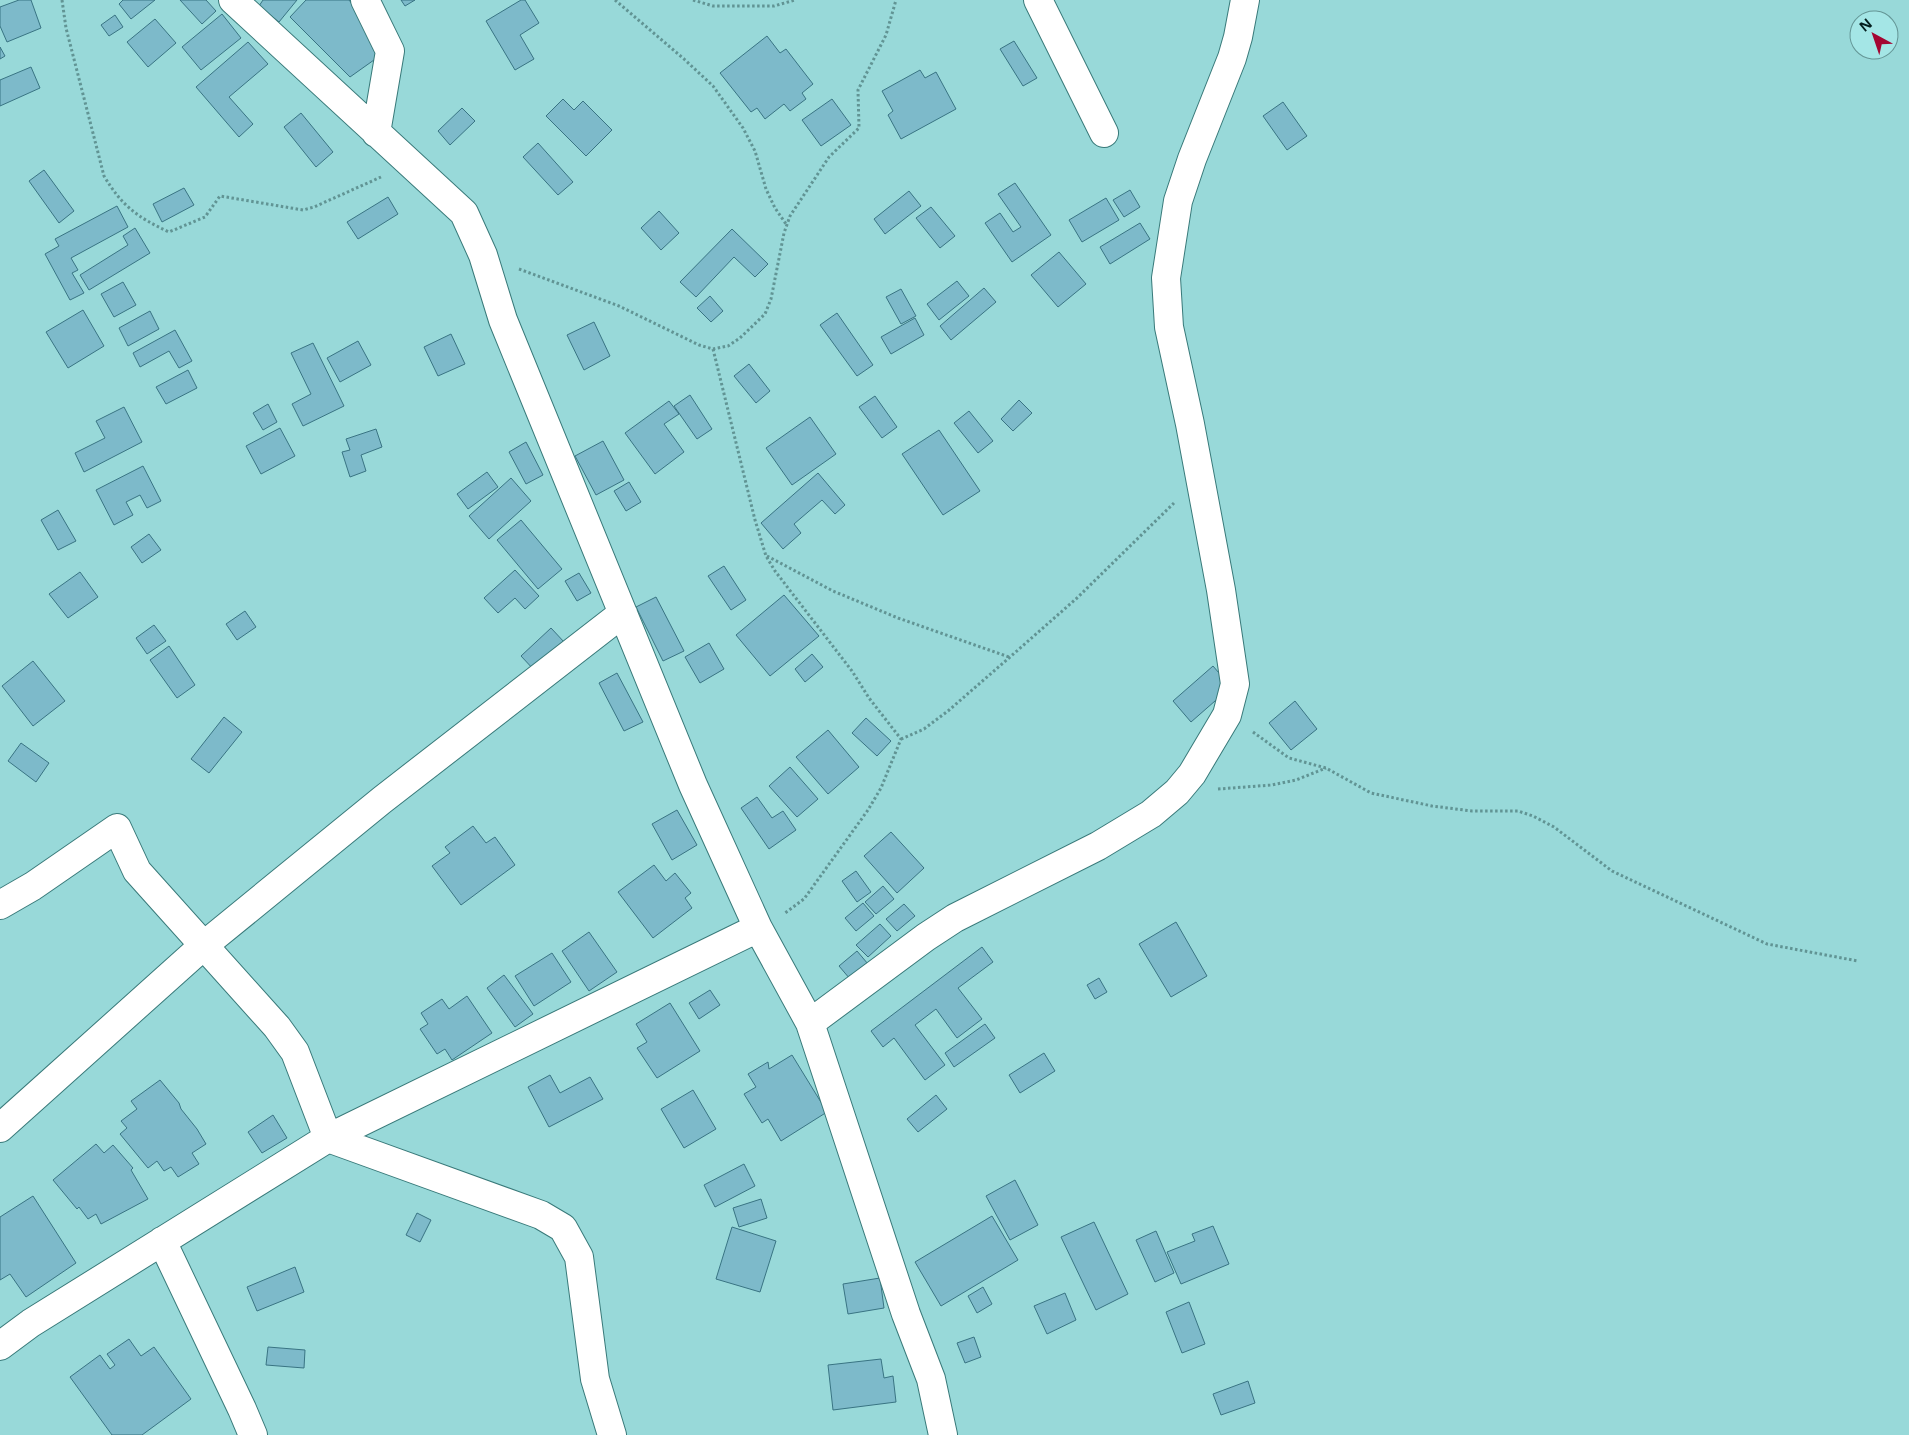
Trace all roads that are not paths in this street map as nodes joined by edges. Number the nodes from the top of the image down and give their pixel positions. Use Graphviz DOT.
graph roads {
  1 [pos="233,0"];
  2 [pos="364,0"];
  3 [pos="1038,0"];
  4 [pos="1245,0"];
  5 [pos="376,133"];
  6 [pos="1104,133"];
  7 [pos="623,613"];
  8 [pos="0,905"];
  9 [pos="758,928"];
  10 [pos="203,946"];
  11 [pos="810,1022"];
  12 [pos="0,1128"];
  13 [pos="328,1138"];
  14 [pos="162,1240"];
  15 [pos="0,1346"];
  16 [pos="253,1435"];
  17 [pos="612,1435"];
  18 [pos="942,1435"];
  1 -- 5 [label="street"];
  2 -- 5 [label="street"];
  3 -- 6 [label="street"];
  4 -- 11 [label="street"];
  5 -- 7 [label="street"];
  7 -- 9 [label="street"];
  7 -- 10 [label="street"];
  8 -- 10 [label="street"];
  9 -- 11 [label="street"];
  9 -- 13 [label="street"];
  10 -- 12 [label="street"];
  10 -- 13 [label="street"];
  11 -- 18 [label="street"];
  13 -- 14 [label="street"];
  13 -- 17 [label="street"];
  14 -- 15 [label="street"];
  14 -- 16 [label="street"];
}
